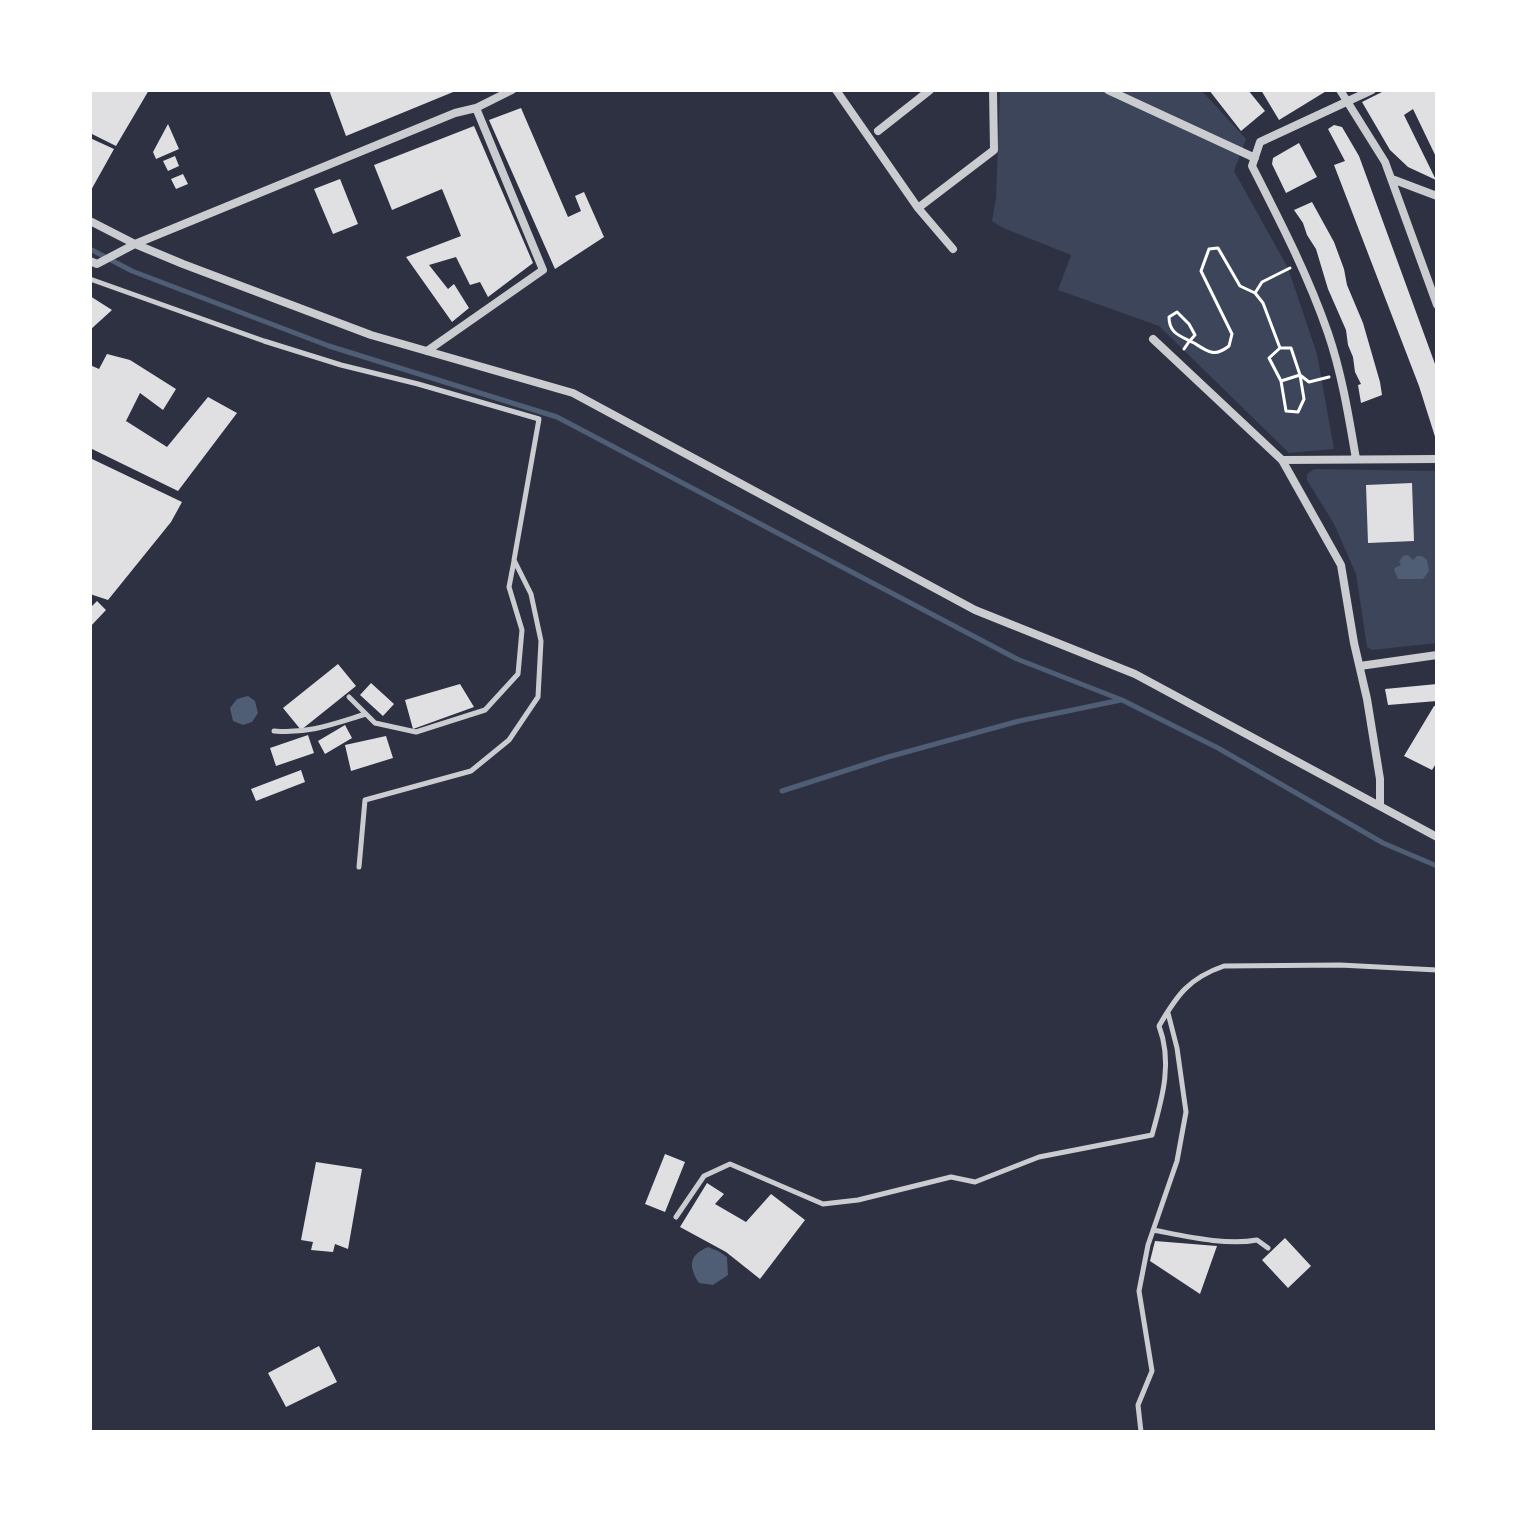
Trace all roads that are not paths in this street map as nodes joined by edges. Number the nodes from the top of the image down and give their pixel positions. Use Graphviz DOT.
graph roads {
  1 [pos="510,90"];
  2 [pos="836,90"];
  3 [pos="930,90"];
  4 [pos="993,90"];
  5 [pos="1108,90"];
  6 [pos="1340,90"];
  7 [pos="1372,90"];
  8 [pos="1347,102"];
  9 [pos="476,108"];
  10 [pos="878,131"];
  11 [pos="1253,162"];
  12 [pos="1392,179"];
  13 [pos="1437,196"];
  14 [pos="918,208"];
  15 [pos="90,221"];
  16 [pos="135,244"];
  17 [pos="953,249"];
  18 [pos="92,264"];
  19 [pos="90,279"];
  20 [pos="1437,305"];
  21 [pos="1153,339"];
  22 [pos="427,351"];
  23 [pos="1356,459"];
  24 [pos="1437,459"];
  25 [pos="1282,460"];
  26 [pos="514,560"];
  27 [pos="1437,655"];
  28 [pos="1360,666"];
  29 [pos="349,697"];
  30 [pos="366,714"];
  31 [pos="274,731"];
  32 [pos="1380,806"];
  33 [pos="1437,837"];
  34 [pos="359,867"];
  35 [pos="1437,970"];
  36 [pos="1168,1012"];
  37 [pos="676,1217"];
  38 [pos="1153,1230"];
  39 [pos="1268,1248"];
  40 [pos="1141,1432"];
  1 -- 9 [label="street"];
  2 -- 14 [label="street"];
  3 -- 10 [label="street"];
  4 -- 14 [label="street"];
  5 -- 11 [label="street"];
  6 -- 8 [label="street"];
  7 -- 8 [label="street"];
  8 -- 11 [label="street"];
  8 -- 12 [label="street"];
  9 -- 16 [label="street"];
  9 -- 22 [label="street"];
  11 -- 23 [label="street"];
  12 -- 13 [label="street"];
  12 -- 20 [label="street"];
  14 -- 17 [label="street"];
  15 -- 16 [label="street"];
  16 -- 18 [label="street"];
  16 -- 22 [label="street"];
  19 -- 26 [label="lane"];
  21 -- 25 [label="street"];
  22 -- 32 [label="street"];
  23 -- 24 [label="street"];
  23 -- 25 [label="street"];
  25 -- 28 [label="street"];
  26 -- 30 [label="lane"];
  26 -- 34 [label="lane"];
  27 -- 28 [label="street"];
  28 -- 32 [label="street"];
  29 -- 30 [label="lane"];
  30 -- 31 [label="lane"];
  32 -- 33 [label="street"];
  35 -- 36 [label="lane"];
  36 -- 37 [label="lane"];
  36 -- 38 [label="lane"];
  38 -- 39 [label="lane"];
  38 -- 40 [label="lane"];
}
